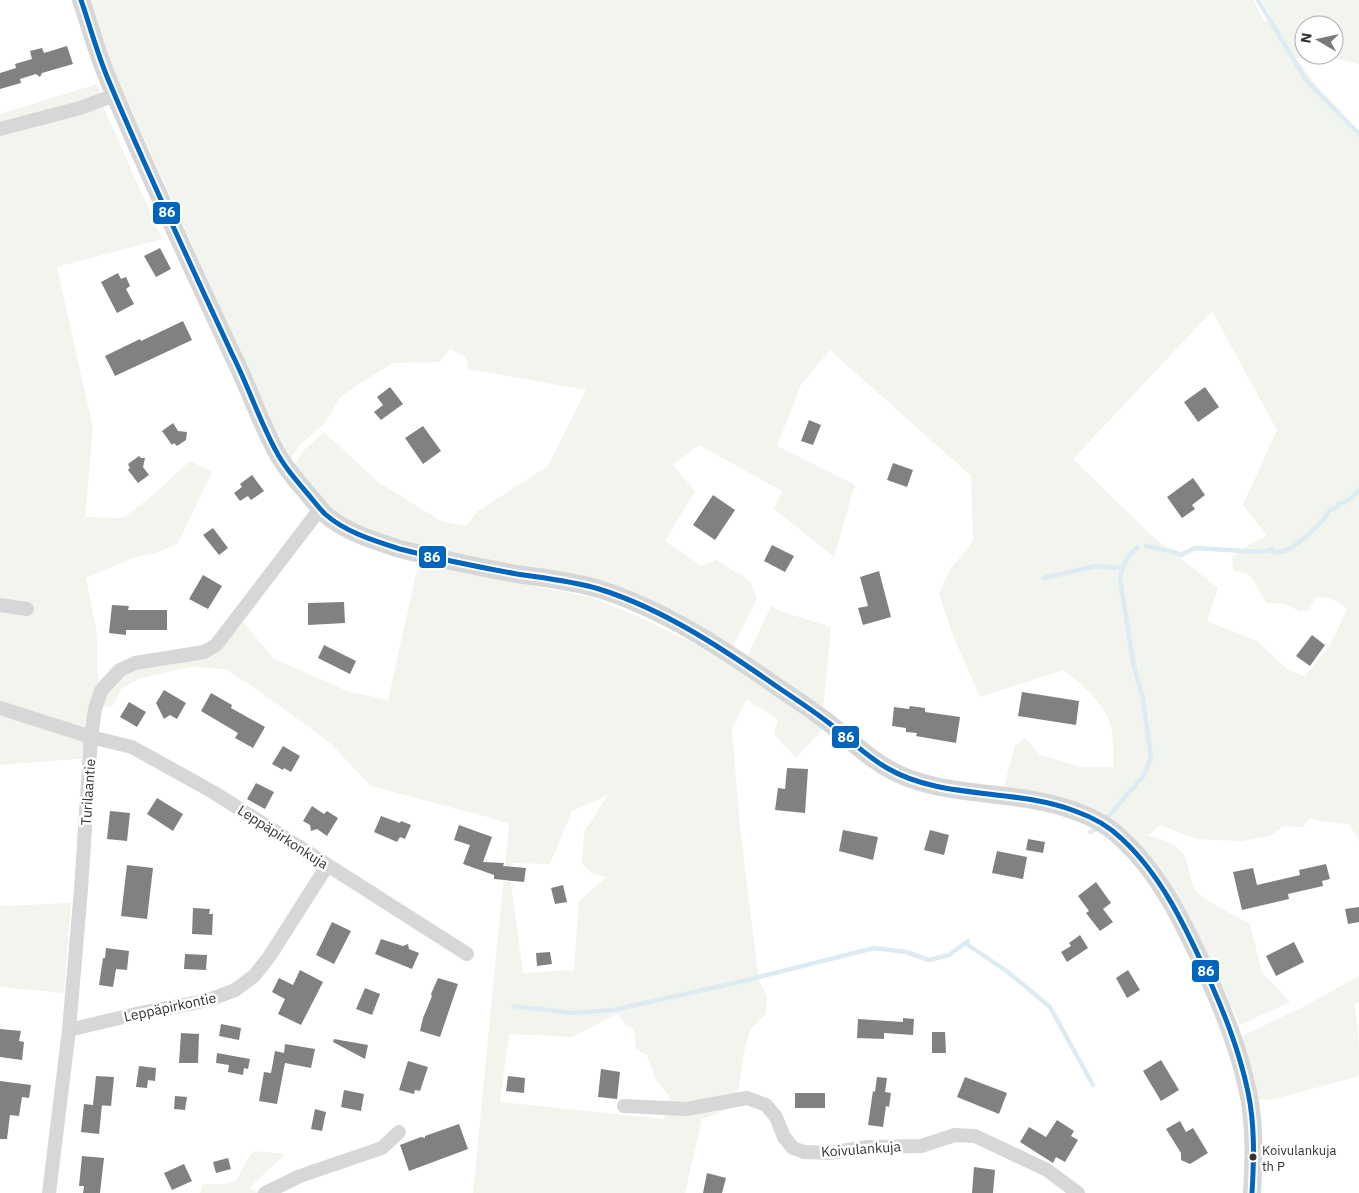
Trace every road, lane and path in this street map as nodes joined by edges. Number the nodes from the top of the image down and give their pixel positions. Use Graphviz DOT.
graph roads {
  1 [pos="81,0"];
  2 [pos="115,95"];
  3 [pos="0,129"];
  4 [pos="320,509"];
  5 [pos="0,605"];
  6 [pos="27,609"];
  7 [pos="0,708"];
  8 [pos="91,737"];
  9 [pos="327,866"];
  10 [pos="467,954"];
  11 [pos="69,1030"];
  12 [pos="624,1106"];
  13 [pos="399,1132"];
  14 [pos="49,1193"];
  15 [pos="265,1193"];
  16 [pos="1078,1193"];
  17 [pos="1252,1193"];
  1 -- 2 [label="street"];
  2 -- 3 [label="street"];
  2 -- 4 [label="street"];
  4 -- 8 [label="street, Turilaantie"];
  4 -- 17 [label="street"];
  5 -- 6 [label="street"];
  7 -- 8 [label="street, Leppäpirkonkuja"];
  8 -- 9 [label="street, Leppäpirkonkuja"];
  8 -- 11 [label="street, Turilaantie"];
  9 -- 10 [label="street, Leppäpirkonkuja"];
  9 -- 11 [label="street, Leppäpirkontie"];
  11 -- 14 [label="street, Turilaantie"];
  12 -- 16 [label="street, Koivulankuja"];
  13 -- 15 [label="street"];
}
